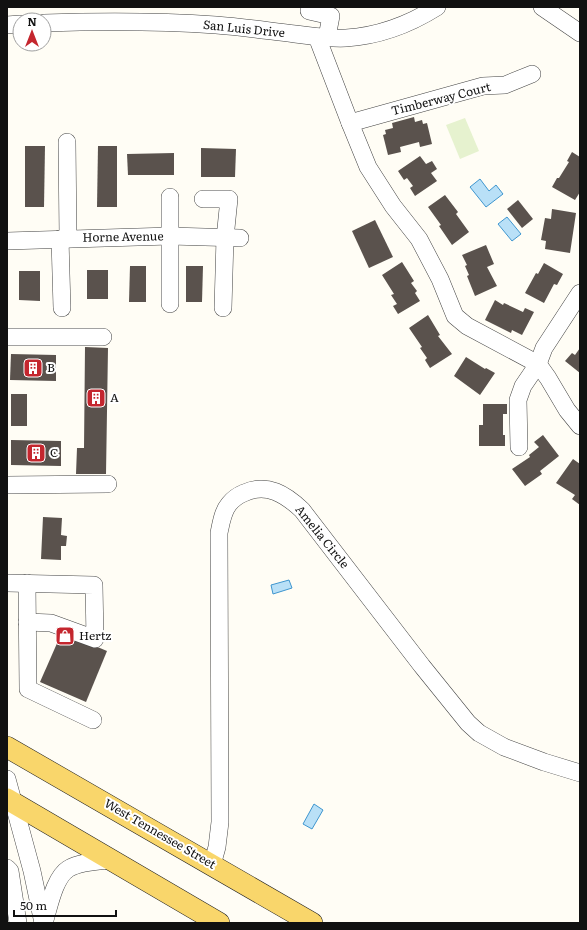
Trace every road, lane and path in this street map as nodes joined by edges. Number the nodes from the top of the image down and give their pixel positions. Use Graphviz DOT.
graph roads {
  1 [pos="437,7"];
  2 [pos="544,7"];
  3 [pos="309,11"];
  4 [pos="52,23"];
  5 [pos="580,33"];
  6 [pos="322,37"];
  7 [pos="532,74"];
  8 [pos="350,123"];
  9 [pos="67,142"];
  10 [pos="170,197"];
  11 [pos="203,199"];
  12 [pos="170,236"];
  13 [pos="232,238"];
  14 [pos="64,239"];
  15 [pos="7,241"];
  16 [pos="580,293"];
  17 [pos="170,304"];
  18 [pos="62,308"];
  19 [pos="223,308"];
  20 [pos="7,337"];
  21 [pos="103,337"];
  22 [pos="538,364"];
  23 [pos="580,426"];
  24 [pos="519,447"];
  25 [pos="108,484"];
  26 [pos="7,485"];
  27 [pos="7,583"];
  28 [pos="28,583"];
  29 [pos="28,622"];
  30 [pos="93,720"];
  31 [pos="7,747"];
  32 [pos="580,773"];
  33 [pos="7,779"];
  34 [pos="10,801"];
  35 [pos="110,860"];
  36 [pos="212,865"];
  37 [pos="9,873"];
  38 [pos="33,878"];
  39 [pos="18,923"];
  40 [pos="43,923"];
  41 [pos="219,923"];
  42 [pos="312,923"];
  1 -- 6 [label="street, San Luis Drive"];
  2 -- 5 [label="street"];
  3 -- 6 [label="street"];
  4 -- 6 [label="street, San Luis Drive"];
  6 -- 8 [label="street"];
  7 -- 8 [label="street, Timberway Court"];
  8 -- 22 [label="street"];
  9 -- 14 [label="street"];
  10 -- 12 [label="street"];
  11 -- 13 [label="street"];
  12 -- 13 [label="street, Horne Avenue"];
  12 -- 14 [label="street, Horne Avenue"];
  12 -- 17 [label="street"];
  13 -- 19 [label="street"];
  14 -- 15 [label="street, Horne Avenue"];
  14 -- 18 [label="street"];
  16 -- 22 [label="street"];
  20 -- 21 [label="street"];
  22 -- 23 [label="street"];
  22 -- 24 [label="street"];
  25 -- 26 [label="street"];
  27 -- 28 [label="street"];
  28 -- 29 [label="street"];
  28 -- 29 [label="street"];
  29 -- 30 [label="street"];
  31 -- 36 [label="main road, West Tennessee Street"];
  32 -- 36 [label="street, Amelia Circle"];
  33 -- 34 [label="street"];
  34 -- 35 [label="main road"];
  34 -- 38 [label="street"];
  35 -- 40 [label="street"];
  35 -- 41 [label="main road"];
  36 -- 42 [label="main road, West Tennessee Street"];
  37 -- 38 [label="street"];
  37 -- 39 [label="street"];
  38 -- 40 [label="street"];
}
